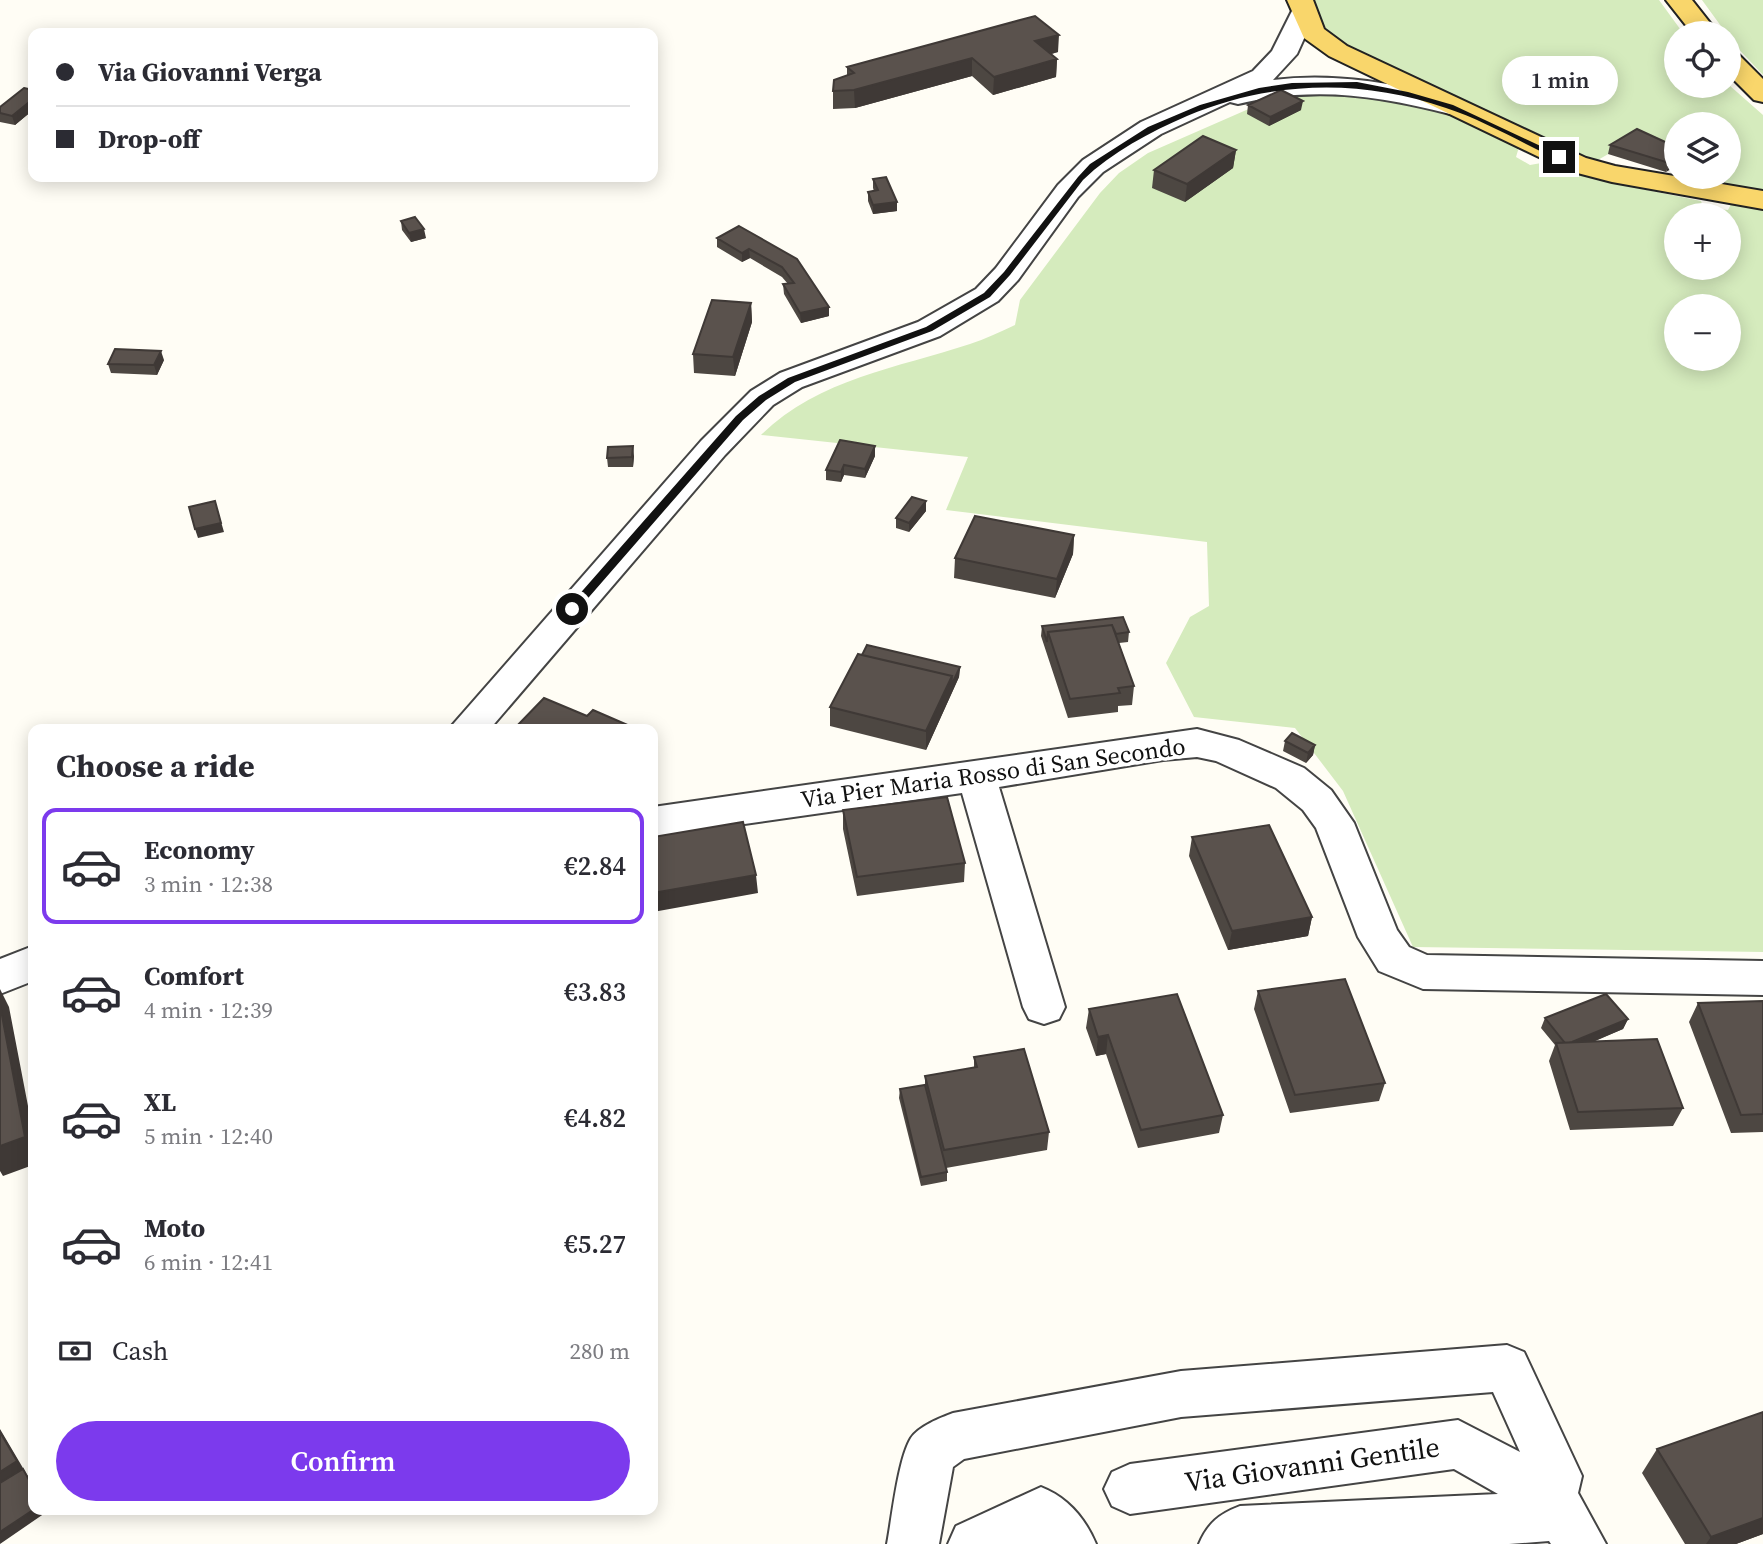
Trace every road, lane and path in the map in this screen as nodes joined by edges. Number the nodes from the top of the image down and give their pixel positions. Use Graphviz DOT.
graph roads {
  1 [pos="1679,0"];
  2 [pos="1297,4"];
  3 [pos="1696,21"];
  4 [pos="1741,72"];
  5 [pos="1763,94"];
  6 [pos="1450,106"];
  7 [pos="1203,107"];
  8 [pos="1763,200"];
  9 [pos="472,724"];
  10 [pos="977,777"];
  11 [pos="658,821"];
  12 [pos="28,965"];
  13 [pos="0,977"];
  14 [pos="1763,978"];
  15 [pos="1044,1007"];
  16 [pos="1130,1489"];
  17 [pos="1552,1497"];
  18 [pos="913,1544"];
  19 [pos="974,1544"];
  20 [pos="1070,1544"];
  21 [pos="1225,1544"];
  22 [pos="1580,1544"];
  1 -- 3 [label="main road"];
  2 -- 6 [label="main road"];
  2 -- 7 [label="street"];
  4 -- 5 [label="main road"];
  6 -- 7 [label="street"];
  6 -- 8 [label="main road"];
  7 -- 9 [label="street"];
  10 -- 11 [label="street, Via Pier Maria Rosso di San Secondo"];
  10 -- 14 [label="street, Via Pier Maria Rosso di San Secondo"];
  10 -- 15 [label="street"];
  12 -- 13 [label="street"];
  16 -- 17 [label="street, Via Giovanni Gentile"];
  17 -- 18 [label="street"];
  17 -- 21 [label="street"];
  17 -- 22 [label="street, Via Giovanni Gentile"];
  19 -- 20 [label="street"];
}
